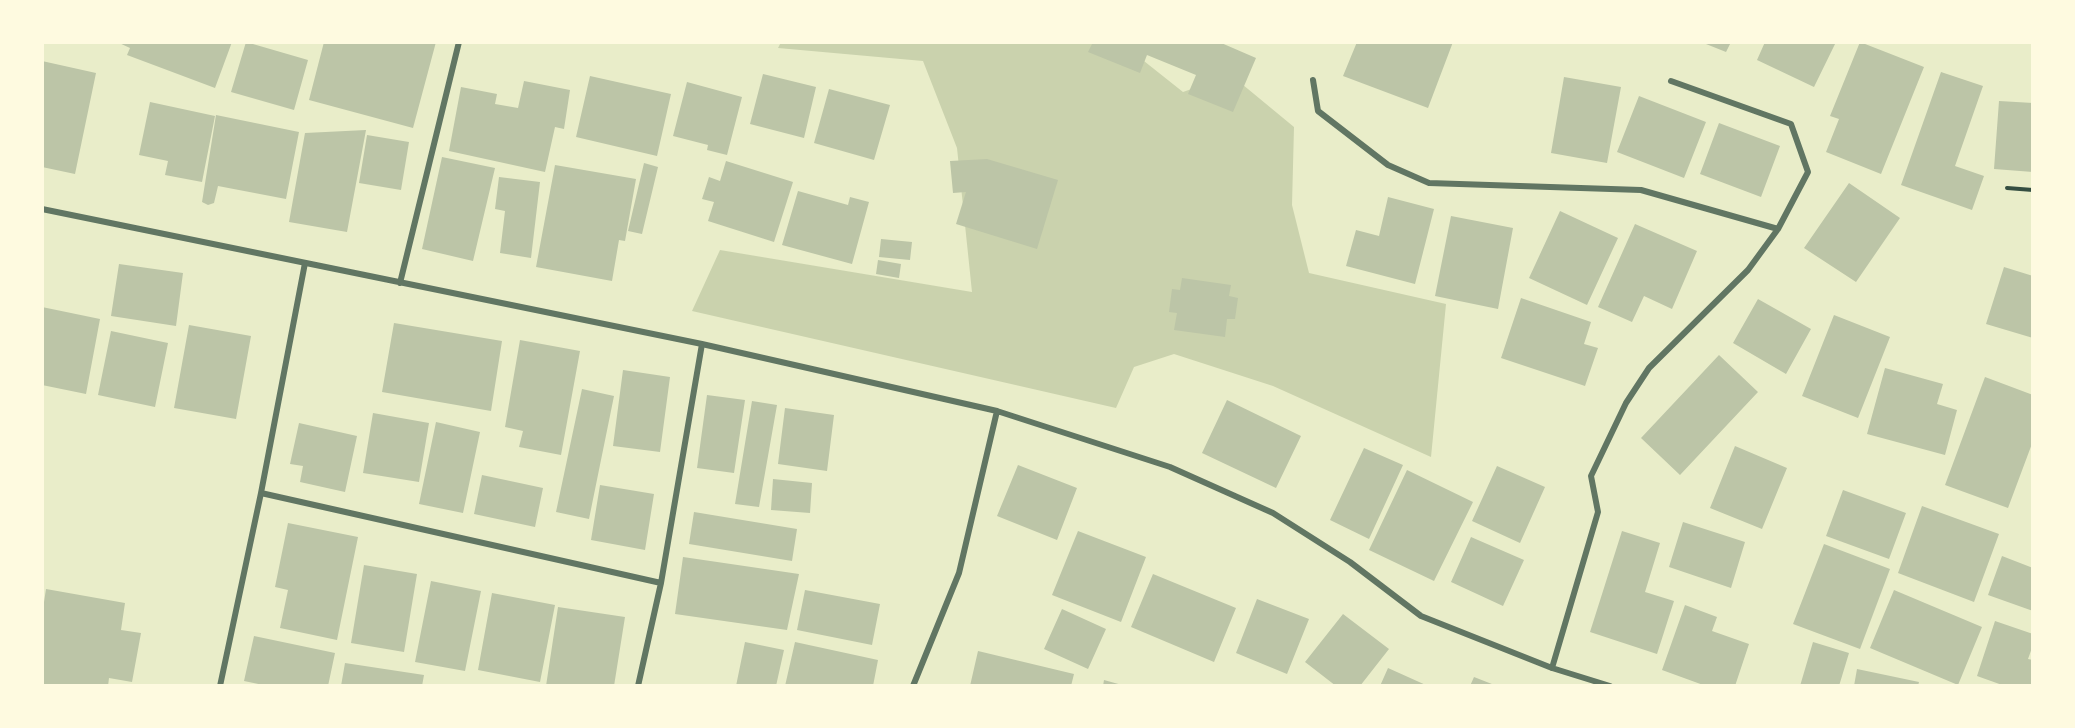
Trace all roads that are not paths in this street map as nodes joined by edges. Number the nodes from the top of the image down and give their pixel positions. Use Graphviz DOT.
graph roads {
  1 [pos="459,42"];
  2 [pos="1313,80"];
  3 [pos="1671,81"];
  4 [pos="42,209"];
  5 [pos="1778,229"];
  6 [pos="305,263"];
  7 [pos="400,282"];
  8 [pos="702,344"];
  9 [pos="997,411"];
  10 [pos="261,493"];
  11 [pos="661,582"];
  12 [pos="1552,668"];
  13 [pos="220,686"];
  14 [pos="638,686"];
  15 [pos="913,686"];
  16 [pos="1610,686"];
  1 -- 7 [label="street"];
  2 -- 5 [label="street"];
  3 -- 5 [label="street"];
  4 -- 6 [label="street"];
  5 -- 12 [label="street"];
  6 -- 7 [label="street"];
  6 -- 10 [label="street"];
  7 -- 8 [label="street"];
  8 -- 9 [label="street"];
  8 -- 11 [label="street"];
  9 -- 12 [label="street"];
  9 -- 15 [label="street"];
  10 -- 11 [label="street"];
  10 -- 13 [label="street"];
  11 -- 14 [label="street"];
  12 -- 16 [label="street"];
}
